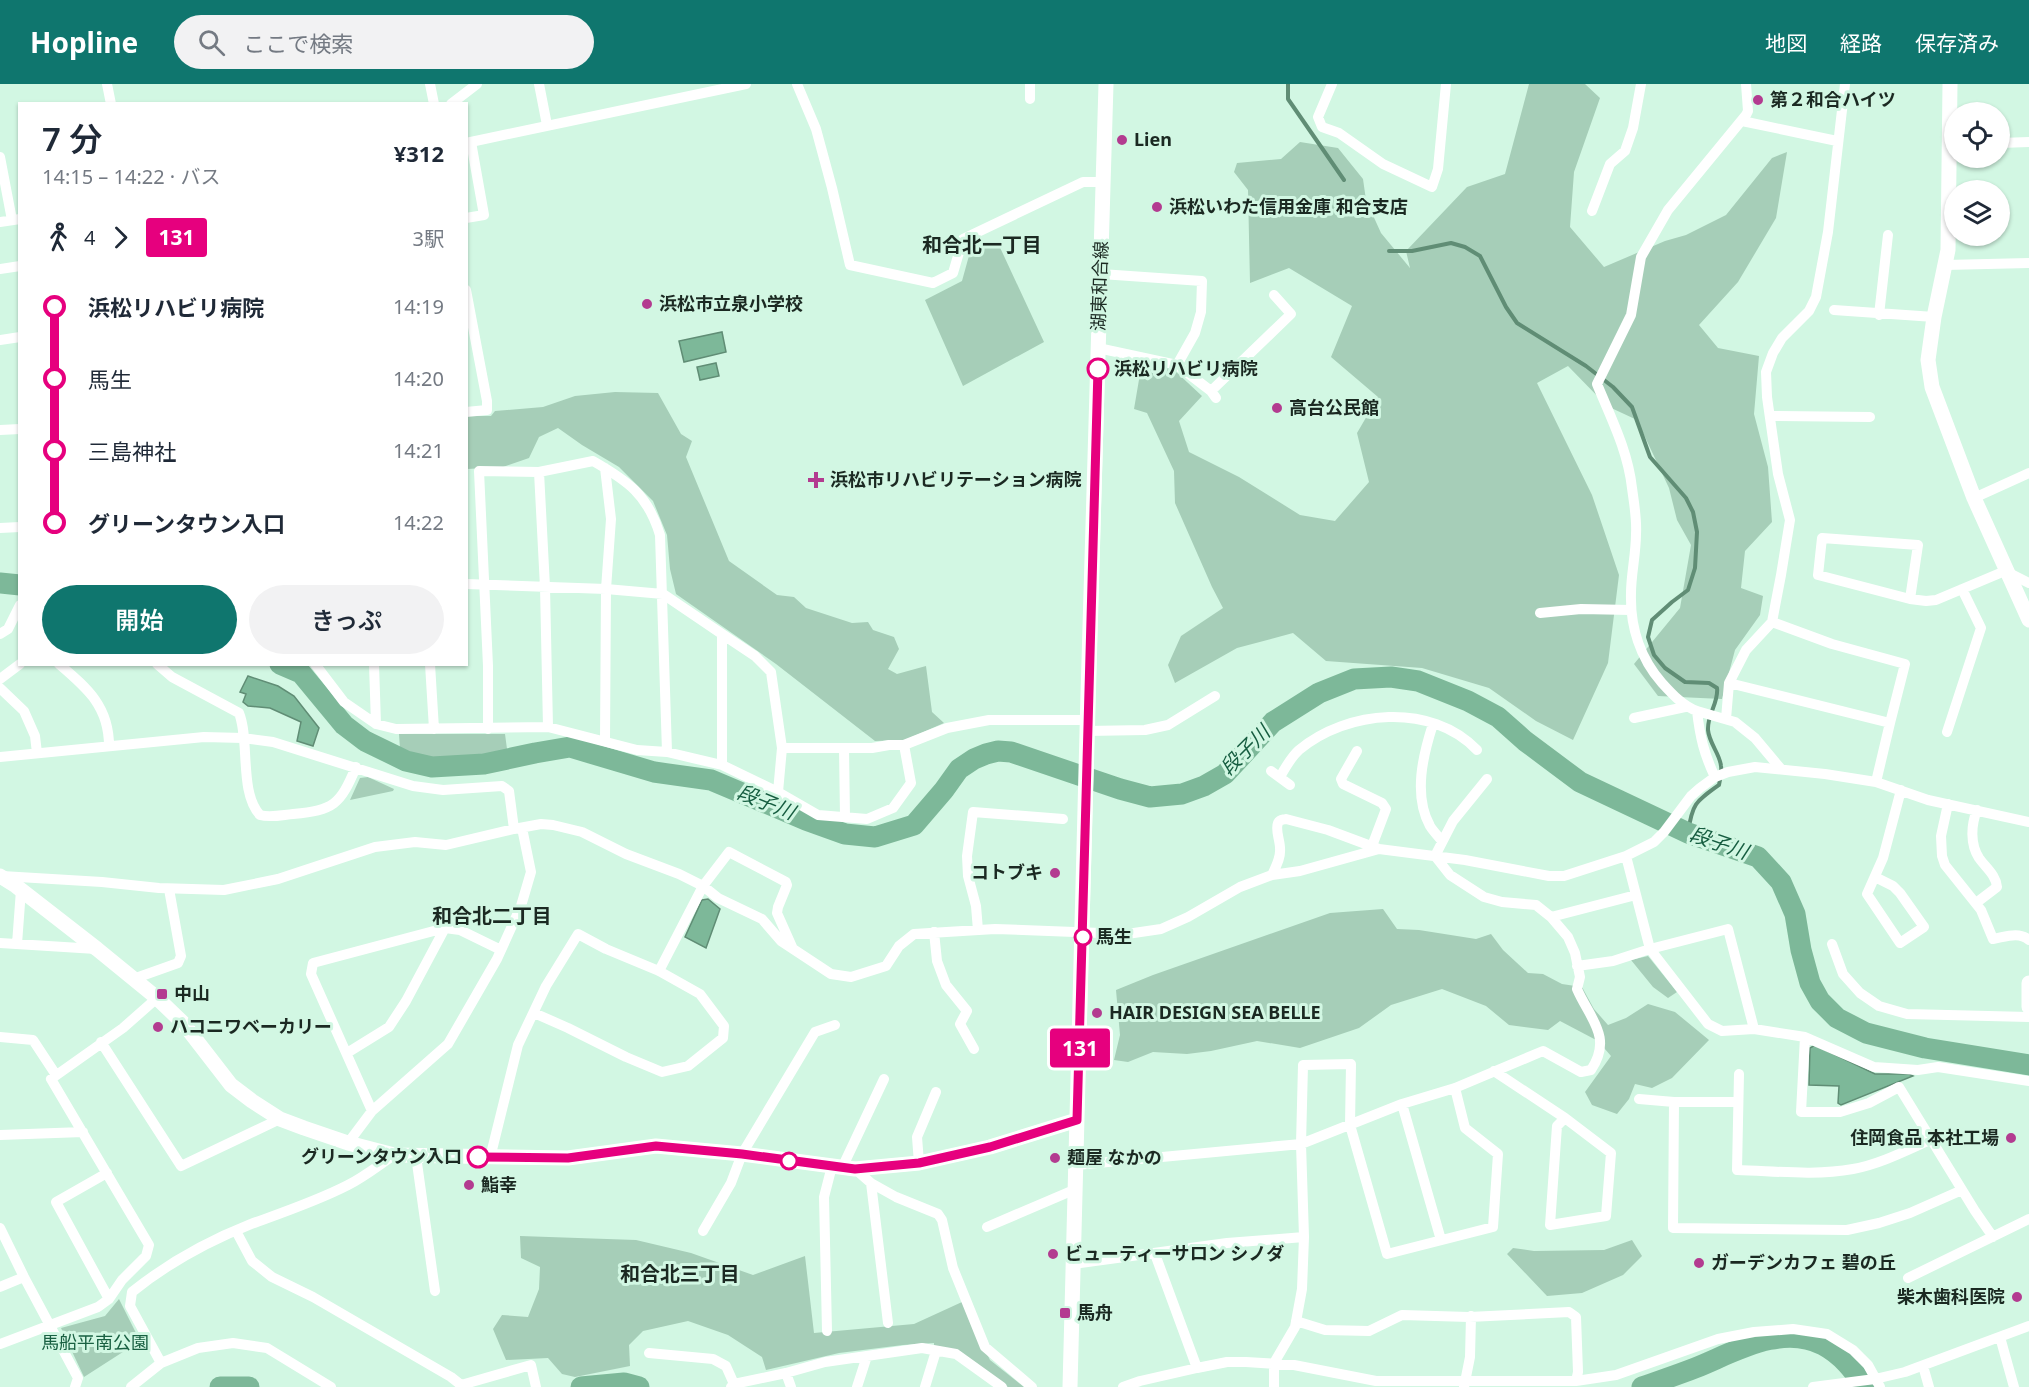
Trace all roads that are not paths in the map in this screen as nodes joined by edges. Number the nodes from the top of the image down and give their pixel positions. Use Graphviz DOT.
graph roads {
  1 [pos="107,84"];
  2 [pos="430,84"];
  3 [pos="477,84"];
  4 [pos="539,84"];
  5 [pos="746,84"];
  6 [pos="797,84"];
  7 [pos="1030,84"];
  8 [pos="1106,84"];
  9 [pos="1332,84"];
  10 [pos="1446,84"];
  11 [pos="1641,84"];
  12 [pos="1746,84"];
  13 [pos="1845,84"];
  14 [pos="1950,84"];
  15 [pos="1030,99"];
  16 [pos="111,102"];
  17 [pos="434,102"];
  18 [pos="454,102"];
  19 [pos="1951,102"];
  20 [pos="1742,121"];
  21 [pos="547,125"];
  22 [pos="1837,141"];
  23 [pos="469,142"];
  24 [pos="2029,142"];
  25 [pos="2010,143"];
  26 [pos="0,157"];
  27 [pos="1951,168"];
  28 [pos="1103,182"];
  29 [pos="1592,211"];
  30 [pos="468,218"];
  31 [pos="16,220"];
  32 [pos="0,222"];
  33 [pos="1888,235"];
  34 [pos="2029,263"];
  35 [pos="1945,265"];
  36 [pos="18,266"];
  37 [pos="0,269"];
  38 [pos="1101,274"];
  39 [pos="1274,295"];
  40 [pos="468,301"];
  41 [pos="1834,310"];
  42 [pos="1879,315"];
  43 [pos="1934,317"];
  44 [pos="18,338"];
  45 [pos="0,340"];
  46 [pos="1098,348"];
  47 [pos="1177,365"];
  48 [pos="468,412"];
  49 [pos="1770,416"];
  50 [pos="1870,417"];
  51 [pos="18,429"];
  52 [pos="0,430"];
  53 [pos="605,468"];
  54 [pos="479,471"];
  55 [pos="539,472"];
  56 [pos="468,473"];
  57 [pos="2029,473"];
  58 [pos="1974,498"];
  59 [pos="18,527"];
  60 [pos="0,528"];
  61 [pos="2006,571"];
  62 [pos="2029,583"];
  63 [pos="468,584"];
  64 [pos="484,584"];
  65 [pos="545,587"];
  66 [pos="606,589"];
  67 [pos="1962,589"];
  68 [pos="663,594"];
  69 [pos="1910,599"];
  70 [pos="18,609"];
  71 [pos="1631,610"];
  72 [pos="1540,613"];
  73 [pos="2029,620"];
  74 [pos="1772,622"];
  75 [pos="0,634"];
  76 [pos="722,634"];
  77 [pos="18,666"];
  78 [pos="61,666"];
  79 [pos="159,666"];
  80 [pos="316,666"];
  81 [pos="374,666"];
  82 [pos="430,666"];
  83 [pos="0,679"];
  84 [pos="1729,683"];
  85 [pos="0,688"];
  86 [pos="1215,696"];
  87 [pos="1685,706"];
  88 [pos="1700,712"];
  89 [pos="1634,718"];
  90 [pos="1722,718"];
  91 [pos="1890,723"];
  92 [pos="376,724"];
  93 [pos="1433,724"];
  94 [pos="1087,725"];
  95 [pos="548,727"];
  96 [pos="434,729"];
  97 [pos="488,729"];
  98 [pos="1947,732"];
  99 [pos="243,738"];
  100 [pos="605,741"];
  101 [pos="904,745"];
  102 [pos="109,746"];
  103 [pos="782,748"];
  104 [pos="844,748"];
  105 [pos="1477,750"];
  106 [pos="1358,751"];
  107 [pos="667,752"];
  108 [pos="38,753"];
  109 [pos="0,757"];
  110 [pos="722,765"];
  111 [pos="356,767"];
  112 [pos="1781,769"];
  113 [pos="1715,777"];
  114 [pos="1487,779"];
  115 [pos="1876,782"];
  116 [pos="1290,785"];
  117 [pos="1901,790"];
  118 [pos="778,792"];
  119 [pos="1948,804"];
  120 [pos="1977,810"];
  121 [pos="845,817"];
  122 [pos="1063,819"];
  123 [pos="2029,822"];
  124 [pos="518,829"];
  125 [pos="1442,841"];
  126 [pos="1376,848"];
  127 [pos="1436,856"];
  128 [pos="1626,856"];
  129 [pos="1272,875"];
  130 [pos="1,876"];
  131 [pos="1875,877"];
  132 [pos="703,886"];
  133 [pos="169,889"];
  134 [pos="21,890"];
  135 [pos="1636,895"];
  136 [pos="1976,903"];
  137 [pos="1551,917"];
  138 [pos="445,928"];
  139 [pos="978,930"];
  140 [pos="1083,931"];
  141 [pos="934,932"];
  142 [pos="2029,940"];
  143 [pos="0,943"];
  144 [pos="17,944"];
  145 [pos="1832,944"];
  146 [pos="97,949"];
  147 [pos="501,950"];
  148 [pos="794,950"];
  149 [pos="1650,950"];
  150 [pos="1577,966"];
  151 [pos="659,971"];
  152 [pos="133,979"];
  153 [pos="2029,983"];
  154 [pos="157,998"];
  155 [pos="2029,1007"];
  156 [pos="534,1013"];
  157 [pos="2029,1017"];
  158 [pos="835,1025"];
  159 [pos="1754,1029"];
  160 [pos="0,1037"];
  161 [pos="1805,1037"];
  162 [pos="101,1042"];
  163 [pos="974,1049"];
  164 [pos="347,1053"];
  165 [pos="1494,1071"];
  166 [pos="1739,1074"];
  167 [pos="56,1075"];
  168 [pos="884,1079"];
  169 [pos="2029,1081"];
  170 [pos="1455,1088"];
  171 [pos="936,1092"];
  172 [pos="1640,1099"];
  173 [pos="1674,1102"];
  174 [pos="1738,1102"];
  175 [pos="1402,1104"];
  176 [pos="372,1111"];
  177 [pos="1566,1118"];
  178 [pos="280,1119"];
  179 [pos="1077,1120"];
  180 [pos="1350,1125"];
  181 [pos="83,1132"];
  182 [pos="0,1136"];
  183 [pos="1930,1140"];
  184 [pos="348,1143"];
  185 [pos="1301,1144"];
  186 [pos="742,1154"];
  187 [pos="394,1155"];
  188 [pos="416,1156"];
  189 [pos="489,1158"];
  190 [pos="919,1163"];
  191 [pos="1076,1165"];
  192 [pos="843,1168"];
  193 [pos="107,1173"];
  194 [pos="871,1183"];
  195 [pos="1076,1189"];
  196 [pos="1962,1190"];
  197 [pos="2029,1219"];
  198 [pos="987,1227"];
  199 [pos="0,1228"];
  200 [pos="236,1231"];
  201 [pos="703,1231"];
  202 [pos="1304,1237"];
  203 [pos="1993,1237"];
  204 [pos="1441,1240"];
  205 [pos="1155,1254"];
  206 [pos="1073,1264"];
  207 [pos="24,1277"];
  208 [pos="1908,1278"];
  209 [pos="0,1287"];
  210 [pos="435,1291"];
  211 [pos="108,1299"];
  212 [pos="1471,1316"];
  213 [pos="1296,1321"];
  214 [pos="888,1323"];
  215 [pos="50,1325"];
  216 [pos="2029,1326"];
  217 [pos="827,1331"];
  218 [pos="2000,1337"];
  219 [pos="0,1344"];
  220 [pos="936,1351"];
  221 [pos="649,1353"];
  222 [pos="867,1356"];
  223 [pos="161,1363"];
  224 [pos="1274,1363"];
  225 [pos="1923,1366"];
  226 [pos="1197,1368"];
  227 [pos="786,1373"];
  228 [pos="1349,1374"];
  229 [pos="1576,1381"];
  230 [pos="1878,1383"];
  231 [pos="1465,1384"];
  232 [pos="997,1385"];
  233 [pos="461,1386"];
  234 [pos="733,1386"];
  235 [pos="75,1387"];
  236 [pos="131,1387"];
  237 [pos="331,1387"];
  238 [pos="536,1387"];
  239 [pos="791,1387"];
  240 [pos="857,1387"];
  241 [pos="925,1387"];
  242 [pos="1032,1387"];
  243 [pos="1070,1387"];
  244 [pos="1123,1387"];
  245 [pos="1274,1387"];
  246 [pos="1347,1387"];
  247 [pos="1813,1387"];
  248 [pos="1929,1387"];
  249 [pos="2014,1387"];
  1 -- 16 [label="street"];
  2 -- 17 [label="street"];
  3 -- 18 [label="street"];
  4 -- 21 [label="street"];
  5 -- 21 [label="street"];
  6 -- 28 [label="street"];
  7 -- 15 [label="street"];
  8 -- 28 [label="street, 湖東和合線"];
  9 -- 10 [label="street"];
  11 -- 29 [label="street"];
  12 -- 20 [label="street"];
  13 -- 22 [label="street"];
  14 -- 19 [label="street"];
  20 -- 22 [label="street"];
  20 -- 71 [label="street"];
  21 -- 23 [label="street"];
  22 -- 49 [label="street"];
  23 -- 30 [label="street"];
  24 -- 25 [label="street"];
  26 -- 31 [label="street"];
  27 -- 35 [label="street"];
  28 -- 38 [label="street, 湖東和合線"];
  31 -- 32 [label="street"];
  33 -- 42 [label="street"];
  34 -- 35 [label="street"];
  35 -- 43 [label="street"];
  36 -- 37 [label="street"];
  38 -- 46 [label="street, 湖東和合線"];
  38 -- 47 [label="street"];
  39 -- 47 [label="street"];
  40 -- 48 [label="street"];
  41 -- 42 [label="street"];
  42 -- 43 [label="street"];
  43 -- 58 [label="street"];
  44 -- 45 [label="street"];
  46 -- 47 [label="street"];
  46 -- 94 [label="street, 湖東和合線"];
  49 -- 50 [label="street"];
  49 -- 74 [label="street"];
  51 -- 52 [label="street"];
  53 -- 55 [label="street"];
  53 -- 66 [label="street"];
  53 -- 68 [label="street"];
  54 -- 55 [label="street"];
  54 -- 56 [label="street"];
  54 -- 64 [label="street"];
  55 -- 65 [label="street"];
  57 -- 58 [label="street"];
  58 -- 61 [label="street"];
  59 -- 60 [label="street"];
  61 -- 62 [label="street"];
  61 -- 67 [label="street"];
  61 -- 73 [label="street"];
  63 -- 64 [label="street"];
  64 -- 65 [label="street"];
  64 -- 97 [label="street"];
  65 -- 66 [label="street"];
  65 -- 95 [label="street"];
  66 -- 68 [label="street"];
  66 -- 100 [label="street"];
  67 -- 69 [label="street"];
  67 -- 98 [label="street"];
  68 -- 76 [label="street"];
  68 -- 107 [label="street"];
  69 -- 69 [label="street"];
  70 -- 75 [label="street"];
  71 -- 72 [label="street"];
  71 -- 87 [label="street"];
  74 -- 84 [label="street"];
  74 -- 91 [label="street"];
  76 -- 103 [label="street"];
  76 -- 110 [label="street"];
  77 -- 83 [label="street"];
  78 -- 102 [label="street"];
  79 -- 99 [label="street"];
  80 -- 92 [label="street"];
  81 -- 92 [label="street"];
  82 -- 96 [label="street"];
  84 -- 90 [label="street"];
  84 -- 91 [label="street"];
  85 -- 108 [label="street"];
  86 -- 94 [label="street"];
  87 -- 88 [label="street"];
  87 -- 89 [label="street"];
  88 -- 90 [label="street"];
  88 -- 113 [label="street"];
  90 -- 112 [label="street"];
  91 -- 115 [label="street"];
  92 -- 96 [label="street"];
  93 -- 105 [label="street"];
  93 -- 116 [label="street"];
  93 -- 125 [label="street"];
  94 -- 101 [label="street"];
  94 -- 140 [label="street, 湖東和合線"];
  95 -- 97 [label="street"];
  95 -- 100 [label="street"];
  96 -- 97 [label="street"];
  99 -- 102 [label="street"];
  99 -- 111 [label="street"];
  99 -- 111 [label="street"];
  100 -- 107 [label="street"];
  101 -- 104 [label="street"];
  101 -- 121 [label="street"];
  102 -- 108 [label="street"];
  103 -- 104 [label="street"];
  103 -- 118 [label="street"];
  104 -- 121 [label="street"];
  106 -- 126 [label="street"];
  107 -- 110 [label="street"];
  108 -- 109 [label="street"];
  110 -- 118 [label="street"];
  111 -- 124 [label="street"];
  112 -- 113 [label="street"];
  112 -- 115 [label="street"];
  113 -- 128 [label="street"];
  114 -- 125 [label="street"];
  115 -- 117 [label="street"];
  117 -- 119 [label="street"];
  117 -- 131 [label="street"];
  118 -- 121 [label="street"];
  119 -- 120 [label="street"];
  119 -- 136 [label="street"];
  120 -- 123 [label="street"];
  120 -- 136 [label="street"];
  122 -- 139 [label="street"];
  124 -- 132 [label="street"];
  124 -- 133 [label="street"];
  124 -- 147 [label="street"];
  125 -- 127 [label="street"];
  126 -- 127 [label="street"];
  126 -- 129 [label="street"];
  126 -- 129 [label="street"];
  127 -- 128 [label="street"];
  127 -- 137 [label="street"];
  128 -- 135 [label="street"];
  129 -- 140 [label="street"];
  130 -- 133 [label="street"];
  130 -- 134 [label="street"];
  131 -- 131 [label="street"];
  132 -- 148 [label="street"];
  132 -- 148 [label="street"];
  132 -- 151 [label="street"];
  133 -- 152 [label="street"];
  134 -- 144 [label="street"];
  134 -- 146 [label="street"];
  135 -- 137 [label="street"];
  135 -- 149 [label="street"];
  136 -- 142 [label="street"];
  137 -- 150 [label="street"];
  138 -- 147 [label="street"];
  138 -- 164 [label="street"];
  138 -- 164 [label="street"];
  139 -- 140 [label="street"];
  139 -- 141 [label="street"];
  140 -- 179 [label="street, 湖東和合線"];
  141 -- 148 [label="street"];
  141 -- 163 [label="street"];
  143 -- 144 [label="street"];
  144 -- 146 [label="street"];
  145 -- 157 [label="street"];
  146 -- 152 [label="street"];
  147 -- 176 [label="street"];
  149 -- 150 [label="street"];
  149 -- 159 [label="street"];
  149 -- 159 [label="street"];
  150 -- 165 [label="street"];
  151 -- 156 [label="street"];
  151 -- 156 [label="street"];
  152 -- 154 [label="street"];
  153 -- 155 [label="street"];
  154 -- 162 [label="street"];
  154 -- 178 [label="street"];
  156 -- 189 [label="street"];
  158 -- 186 [label="street"];
  159 -- 161 [label="street"];
  160 -- 167 [label="street"];
  161 -- 169 [label="street"];
  161 -- 183 [label="street"];
  162 -- 167 [label="street"];
  162 -- 178 [label="street"];
  164 -- 176 [label="street"];
  165 -- 170 [label="street"];
  165 -- 177 [label="street"];
  166 -- 174 [label="street"];
  167 -- 181 [label="street"];
  168 -- 192 [label="street"];
  170 -- 175 [label="street"];
  170 -- 204 [label="street"];
  171 -- 190 [label="street"];
  172 -- 173 [label="street"];
  173 -- 174 [label="street"];
  173 -- 196 [label="street"];
  174 -- 183 [label="street"];
  175 -- 180 [label="street"];
  175 -- 204 [label="street"];
  176 -- 184 [label="street"];
  177 -- 177 [label="street"];
  178 -- 184 [label="street"];
  179 -- 190 [label="street"];
  179 -- 191 [label="street, 湖東和合線"];
  180 -- 185 [label="street"];
  180 -- 185 [label="street"];
  180 -- 204 [label="street"];
  181 -- 182 [label="street"];
  181 -- 193 [label="street"];
  183 -- 196 [label="street"];
  184 -- 187 [label="street"];
  185 -- 191 [label="street"];
  185 -- 202 [label="street"];
  186 -- 189 [label="street"];
  186 -- 192 [label="street"];
  186 -- 201 [label="street"];
  187 -- 188 [label="street"];
  187 -- 200 [label="street"];
  188 -- 189 [label="street"];
  188 -- 210 [label="street"];
  190 -- 192 [label="street"];
  191 -- 195 [label="street, 湖東和合線"];
  192 -- 194 [label="street"];
  192 -- 217 [label="street"];
  193 -- 211 [label="street"];
  193 -- 211 [label="street"];
  194 -- 214 [label="street"];
  194 -- 242 [label="street"];
  195 -- 198 [label="street"];
  195 -- 206 [label="street, 湖東和合線"];
  196 -- 203 [label="street"];
  197 -- 203 [label="street"];
  199 -- 207 [label="street"];
  200 -- 223 [label="street"];
  200 -- 233 [label="street"];
  202 -- 205 [label="street"];
  202 -- 213 [label="street"];
  203 -- 208 [label="street"];
  205 -- 206 [label="street"];
  205 -- 226 [label="street"];
  206 -- 243 [label="street, 湖東和合線"];
  207 -- 209 [label="street"];
  207 -- 215 [label="street"];
  211 -- 215 [label="street"];
  212 -- 213 [label="street"];
  212 -- 229 [label="street"];
  212 -- 231 [label="street"];
  213 -- 224 [label="street"];
  215 -- 219 [label="street"];
  215 -- 235 [label="street"];
  216 -- 218 [label="street"];
  218 -- 225 [label="street"];
  218 -- 249 [label="street"];
  220 -- 222 [label="street"];
  220 -- 232 [label="street"];
  220 -- 241 [label="street"];
  221 -- 234 [label="street"];
  222 -- 227 [label="street"];
  222 -- 240 [label="street"];
  223 -- 236 [label="street"];
  223 -- 237 [label="street"];
  224 -- 226 [label="street"];
  224 -- 228 [label="street"];
  224 -- 245 [label="street"];
  225 -- 230 [label="street"];
  225 -- 248 [label="street"];
  226 -- 244 [label="street"];
  227 -- 234 [label="street"];
  227 -- 239 [label="street"];
  228 -- 231 [label="street"];
  228 -- 246 [label="street"];
  229 -- 230 [label="street"];
  229 -- 231 [label="street"];
  230 -- 247 [label="street"];
  233 -- 238 [label="street"];
}
